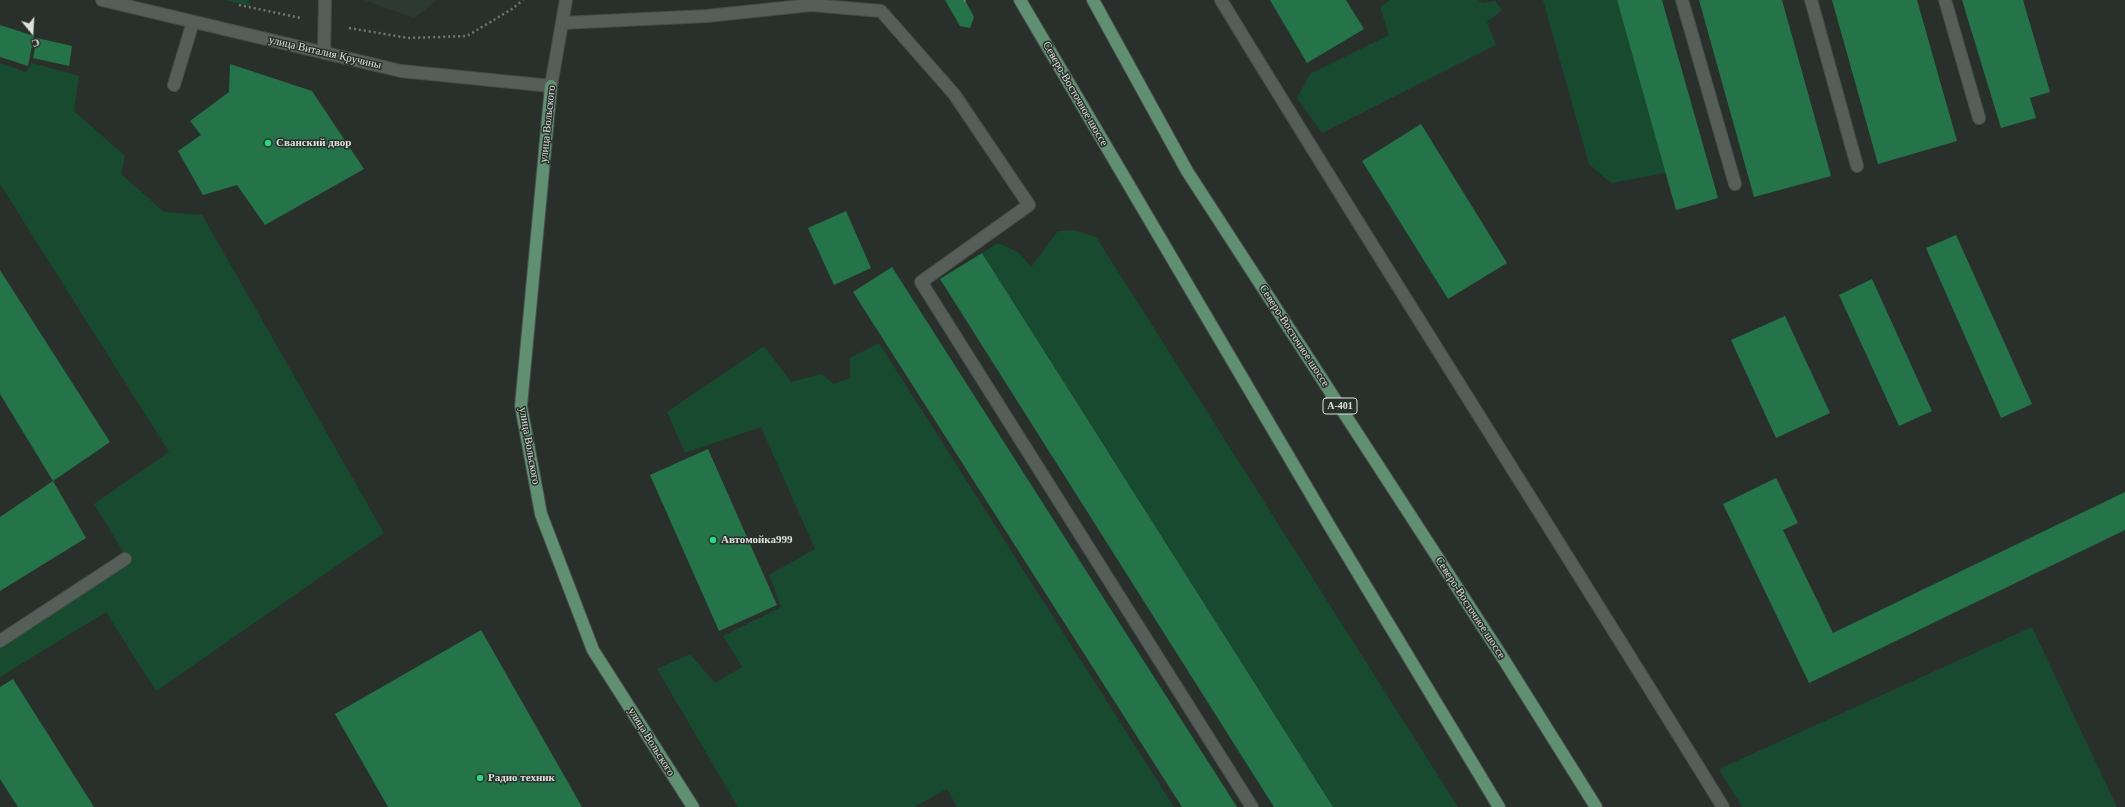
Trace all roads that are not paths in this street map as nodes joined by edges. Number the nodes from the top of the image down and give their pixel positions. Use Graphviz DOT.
graph roads {
  1 [pos="102,0"];
  2 [pos="325,0"];
  3 [pos="566,0"];
  4 [pos="1020,0"];
  5 [pos="1093,0"];
  6 [pos="1221,0"];
  7 [pos="1682,0"];
  8 [pos="1811,0"];
  9 [pos="1945,0"];
  10 [pos="193,22"];
  11 [pos="562,23"];
  12 [pos="324,53"];
  13 [pos="174,85"];
  14 [pos="551,86"];
  15 [pos="1979,118"];
  16 [pos="1857,166"];
  17 [pos="1735,184"];
  18 [pos="125,559"];
  19 [pos="0,641"];
  20 [pos="693,807"];
  21 [pos="1252,807"];
  22 [pos="1498,807"];
  23 [pos="1596,807"];
  24 [pos="1723,807"];
  1 -- 10 [label="street, улица Виталия Кручины"];
  2 -- 12 [label="street"];
  3 -- 11 [label="street, улица Вольского"];
  4 -- 22 [label="main road, Северо-Восточное шоссе"];
  5 -- 23 [label="main road, Северо-Восточное шоссе / А-401"];
  6 -- 24 [label="street"];
  7 -- 17 [label="street"];
  8 -- 16 [label="street"];
  9 -- 15 [label="street"];
  10 -- 12 [label="street, улица Виталия Кручины"];
  10 -- 13 [label="street"];
  11 -- 14 [label="street, улица Вольского"];
  11 -- 21 [label="street"];
  12 -- 14 [label="street, улица Виталия Кручины"];
  14 -- 20 [label="main road, улица Вольского"];
  18 -- 19 [label="street"];
}
